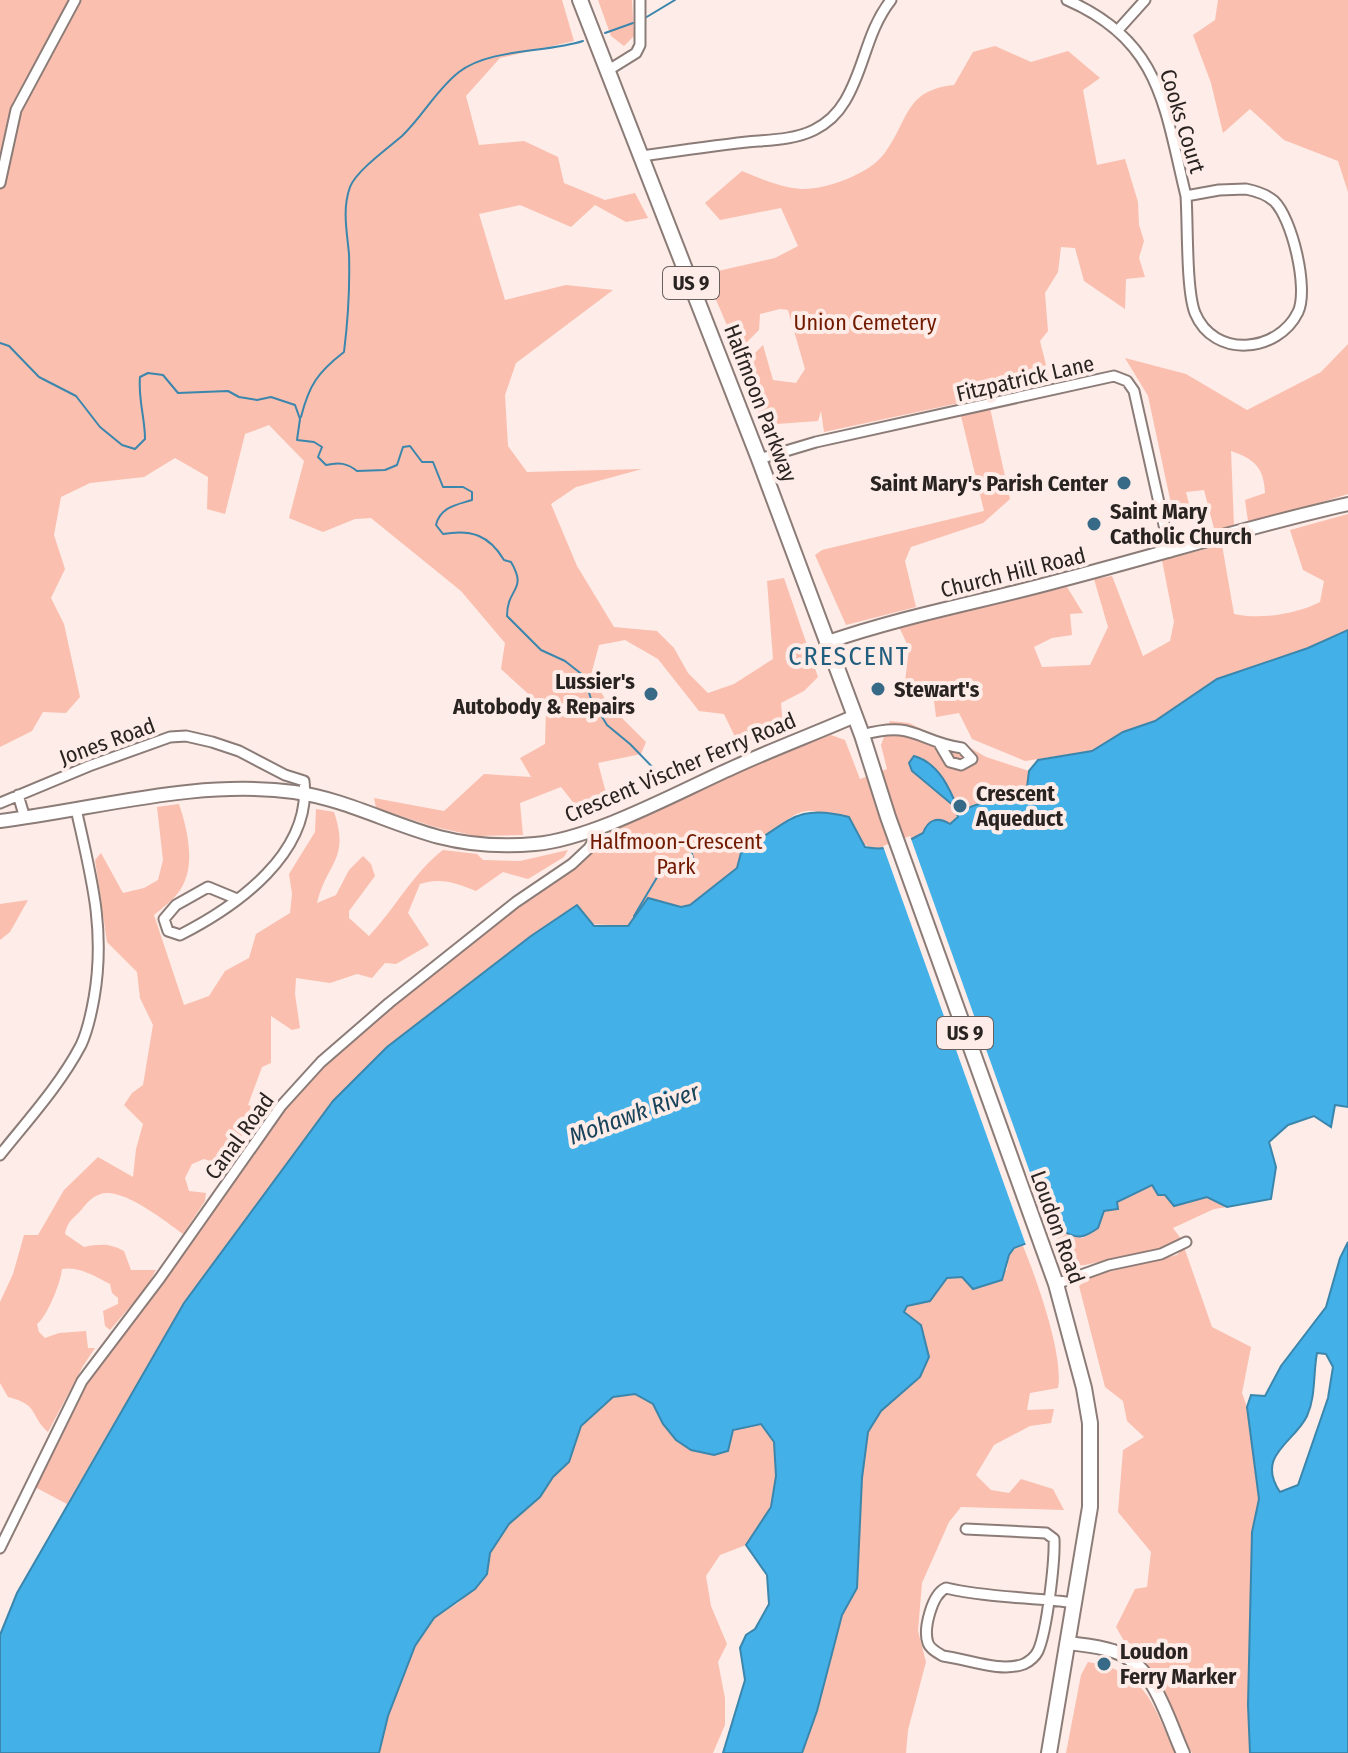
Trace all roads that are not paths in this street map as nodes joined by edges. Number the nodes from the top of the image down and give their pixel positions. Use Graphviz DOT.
graph roads {
  1 [pos="75,0"];
  2 [pos="580,0"];
  3 [pos="640,0"];
  4 [pos="891,0"];
  5 [pos="1067,0"];
  6 [pos="1145,0"];
  7 [pos="1118,30"];
  8 [pos="607,71"];
  9 [pos="642,156"];
  10 [pos="0,183"];
  11 [pos="1186,196"];
  12 [pos="759,459"];
  13 [pos="1348,504"];
  14 [pos="1170,552"];
  15 [pos="828,642"];
  16 [pos="855,716"];
  17 [pos="862,735"];
  18 [pos="940,745"];
  19 [pos="18,795"];
  20 [pos="306,795"];
  21 [pos="0,803"];
  22 [pos="76,809"];
  23 [pos="25,818"];
  24 [pos="0,821"];
  25 [pos="602,826"];
  26 [pos="237,899"];
  27 [pos="0,1155"];
  28 [pos="1186,1242"];
  29 [pos="1056,1284"];
  30 [pos="966,1529"];
  31 [pos="0,1548"];
  32 [pos="1047,1600"];
  33 [pos="1075,1603"];
  34 [pos="1068,1643"];
  35 [pos="1049,1753"];
  36 [pos="1183,1753"];
  1 -- 10 [label="street"];
  2 -- 8 [label="main road, Halfmoon Parkway / US 9"];
  3 -- 8 [label="street"];
  4 -- 9 [label="street"];
  5 -- 7 [label="street, Cooks Court"];
  6 -- 7 [label="street"];
  7 -- 11 [label="street, Cooks Court"];
  8 -- 9 [label="main road, Halfmoon Parkway / US 9"];
  9 -- 12 [label="main road, Halfmoon Parkway / US 9"];
  11 -- 11 [label="street, Cooks Court"];
  12 -- 14 [label="street, Fitzpatrick Lane"];
  12 -- 15 [label="main road, Halfmoon Parkway / US 9"];
  13 -- 14 [label="main road, Church Hill Road"];
  14 -- 15 [label="main road, Church Hill Road"];
  15 -- 16 [label="main road, Halfmoon Parkway / US 9"];
  16 -- 17 [label="main road, Halfmoon Parkway / US 9"];
  16 -- 25 [label="main road, Crescent Vischer Ferry Road"];
  17 -- 18 [label="street"];
  17 -- 29 [label="main road, Loudon Road / US 9"];
  19 -- 20 [label="street, Jones Road"];
  19 -- 21 [label="street, Jones Road"];
  19 -- 23 [label="street"];
  20 -- 22 [label="main road, Crescent Vischer Ferry Road"];
  20 -- 25 [label="main road, Crescent Vischer Ferry Road"];
  20 -- 26 [label="street"];
  22 -- 23 [label="main road, Crescent Vischer Ferry Road"];
  22 -- 27 [label="street"];
  23 -- 24 [label="main road, Crescent Vischer Ferry Road"];
  25 -- 31 [label="street, Canal Road"];
  26 -- 26 [label="street"];
  28 -- 29 [label="street"];
  29 -- 33 [label="main road, Loudon Road / US 9"];
  30 -- 32 [label="street"];
  32 -- 32 [label="street"];
  32 -- 33 [label="street"];
  33 -- 34 [label="main road, Loudon Road / US 9"];
  34 -- 35 [label="main road, Loudon Road / US 9"];
  34 -- 36 [label="main road"];
}
